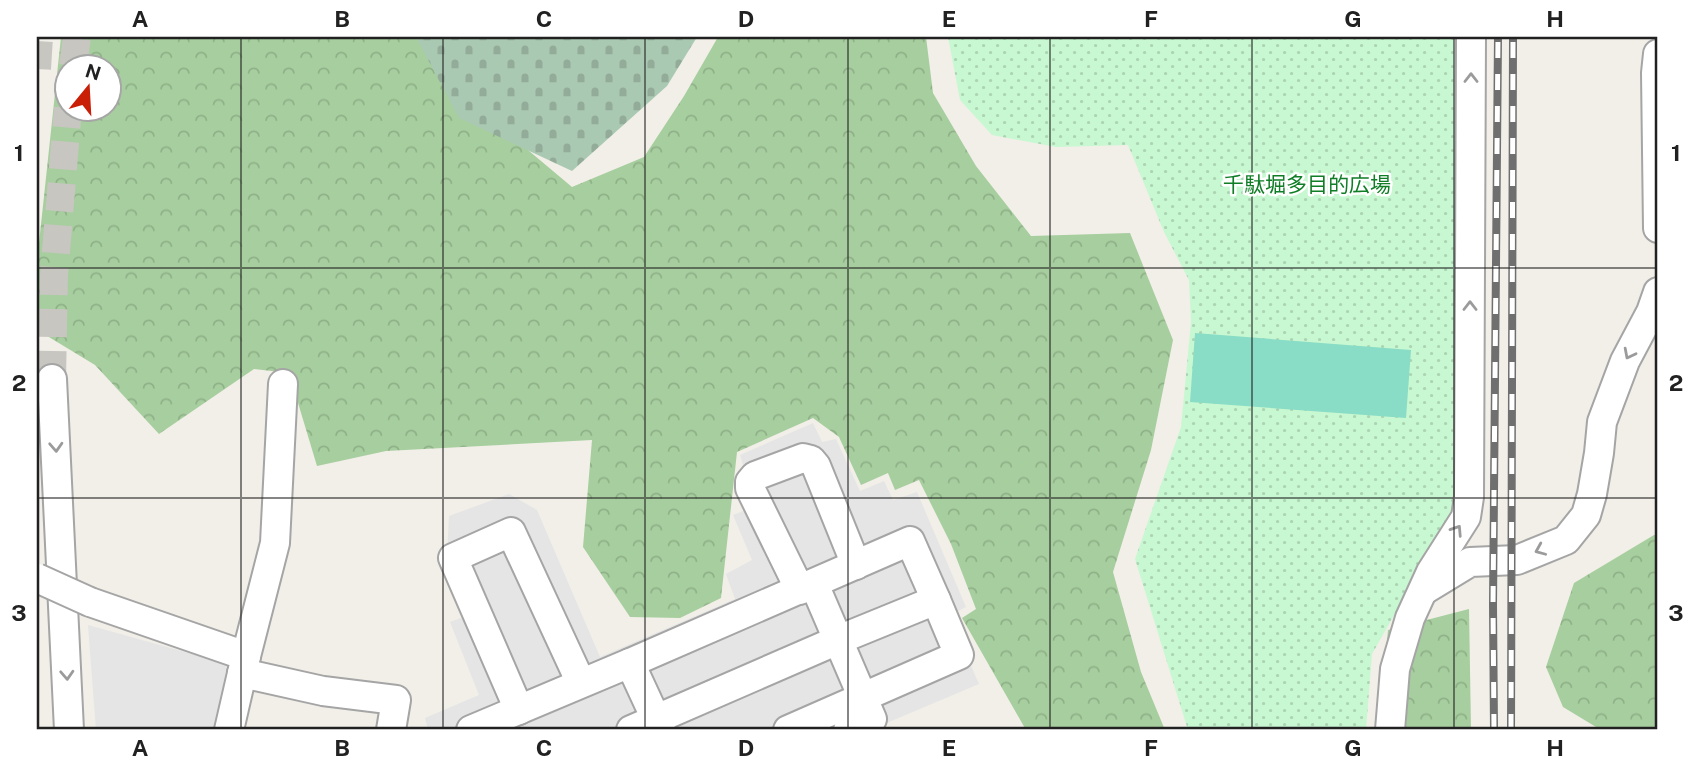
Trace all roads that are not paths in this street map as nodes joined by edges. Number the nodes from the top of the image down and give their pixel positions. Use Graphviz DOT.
graph roads {
  1 [pos="1471,37"];
  2 [pos="1658,54"];
  3 [pos="1658,228"];
  4 [pos="1658,292"];
  5 [pos="52,379"];
  6 [pos="283,384"];
  7 [pos="856,565"];
  8 [pos="37,578"];
  9 [pos="807,587"];
  10 [pos="1424,590"];
  11 [pos="936,600"];
  12 [pos="838,640"];
  13 [pos="630,663"];
  14 [pos="244,664"];
  15 [pos="581,683"];
  16 [pos="863,697"];
  17 [pos="519,709"];
  18 [pos="650,727"];
  19 [pos="69,730"];
  20 [pos="229,730"];
  21 [pos="391,730"];
  22 [pos="471,730"];
  23 [pos="788,730"];
  24 [pos="848,730"];
  25 [pos="1390,730"];
  10 -- 1 [label="street, one-way"];
  2 -- 3 [label="street"];
  4 -- 10 [label="street, one-way"];
  5 -- 19 [label="street, one-way"];
  6 -- 14 [label="street"];
  7 -- 9 [label="street"];
  7 -- 9 [label="street"];
  7 -- 11 [label="street"];
  8 -- 14 [label="street, bridge"];
  9 -- 12 [label="street"];
  9 -- 13 [label="street"];
  10 -- 25 [label="street"];
  11 -- 12 [label="street"];
  11 -- 16 [label="street"];
  12 -- 16 [label="street"];
  12 -- 18 [label="street"];
  13 -- 15 [label="street"];
  13 -- 18 [label="street"];
  14 -- 20 [label="street"];
  14 -- 21 [label="street"];
  15 -- 17 [label="street"];
  15 -- 17 [label="street"];
  16 -- 23 [label="street"];
  16 -- 24 [label="street"];
  17 -- 22 [label="street"];
}
